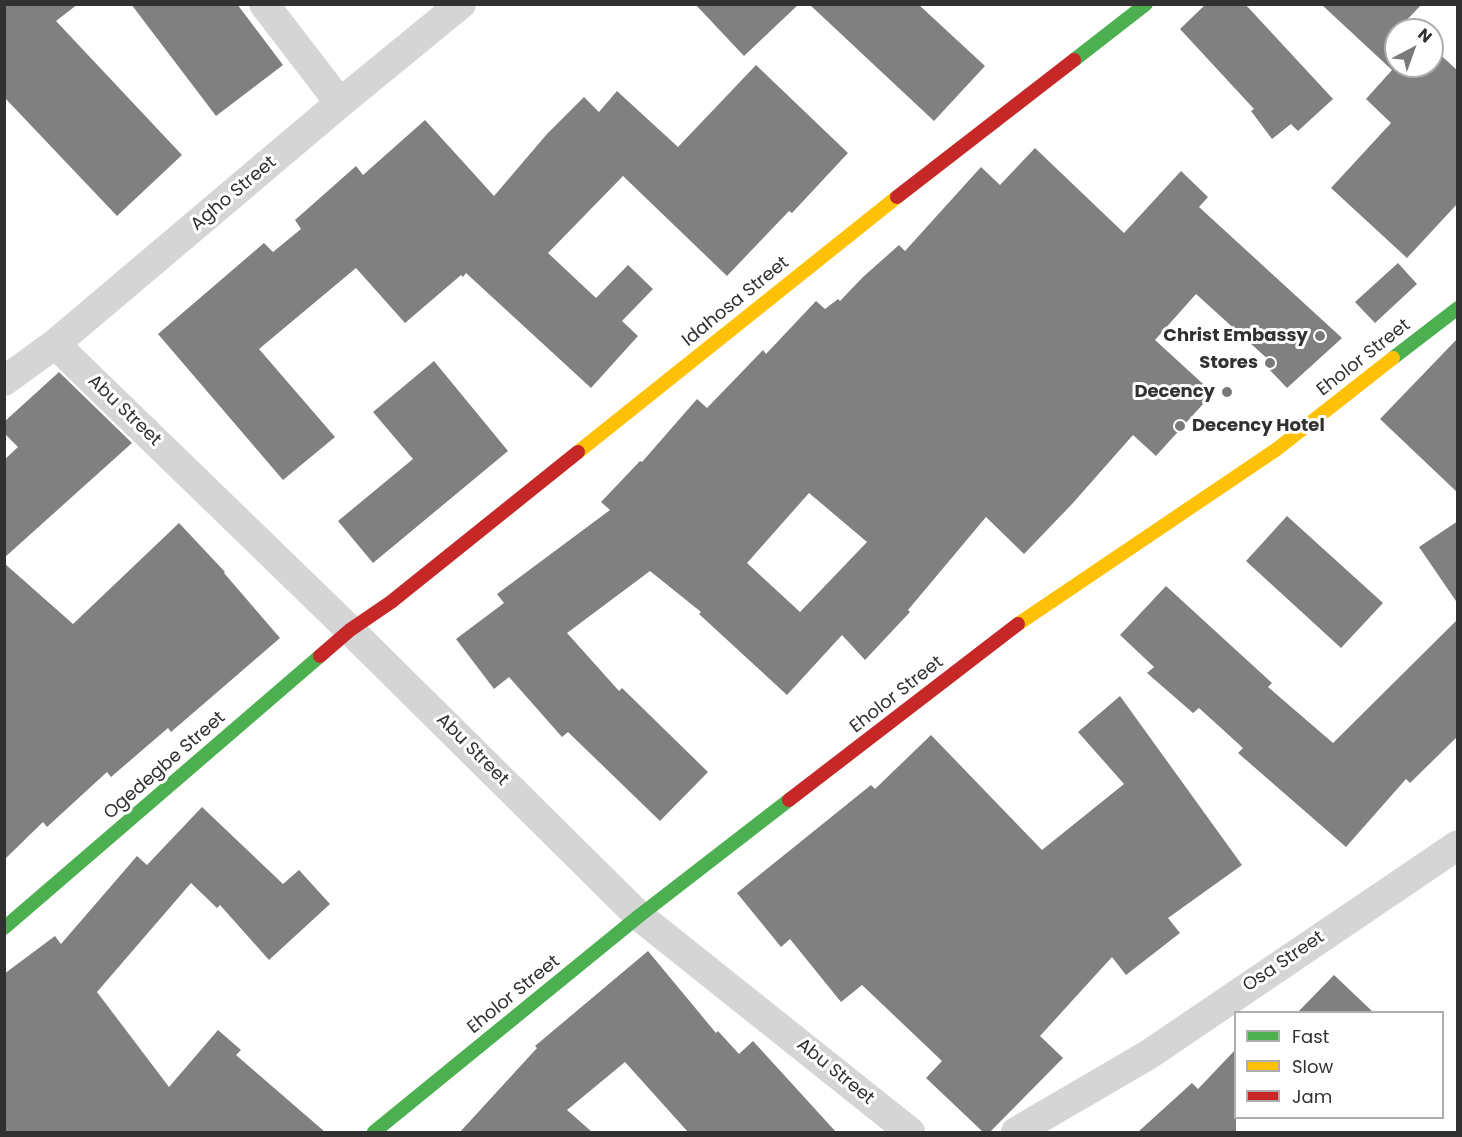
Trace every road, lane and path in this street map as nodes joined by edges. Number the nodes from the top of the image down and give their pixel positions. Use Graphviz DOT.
graph roads {
  1 [pos="264,4"];
  2 [pos="461,4"];
  3 [pos="1146,4"];
  4 [pos="340,104"];
  5 [pos="1458,308"];
  6 [pos="55,344"];
  7 [pos="4,381"];
  8 [pos="350,630"];
  9 [pos="1458,845"];
  10 [pos="639,916"];
  11 [pos="4,928"];
  12 [pos="374,1132"];
  13 [pos="910,1132"];
  14 [pos="1016,1132"];
  1 -- 4 [label="street"];
  2 -- 4 [label="street, Agho Street"];
  3 -- 8 [label="street, Idahosa Street"];
  4 -- 6 [label="street, Agho Street"];
  5 -- 10 [label="street, Eholor Street"];
  6 -- 7 [label="street, Agho Street"];
  6 -- 8 [label="street, Abu Street"];
  8 -- 10 [label="street, Abu Street"];
  8 -- 11 [label="street, Ogedegbe Street"];
  9 -- 14 [label="street, Osa Street"];
  10 -- 12 [label="street, Eholor Street"];
  10 -- 13 [label="street, Abu Street"];
}
